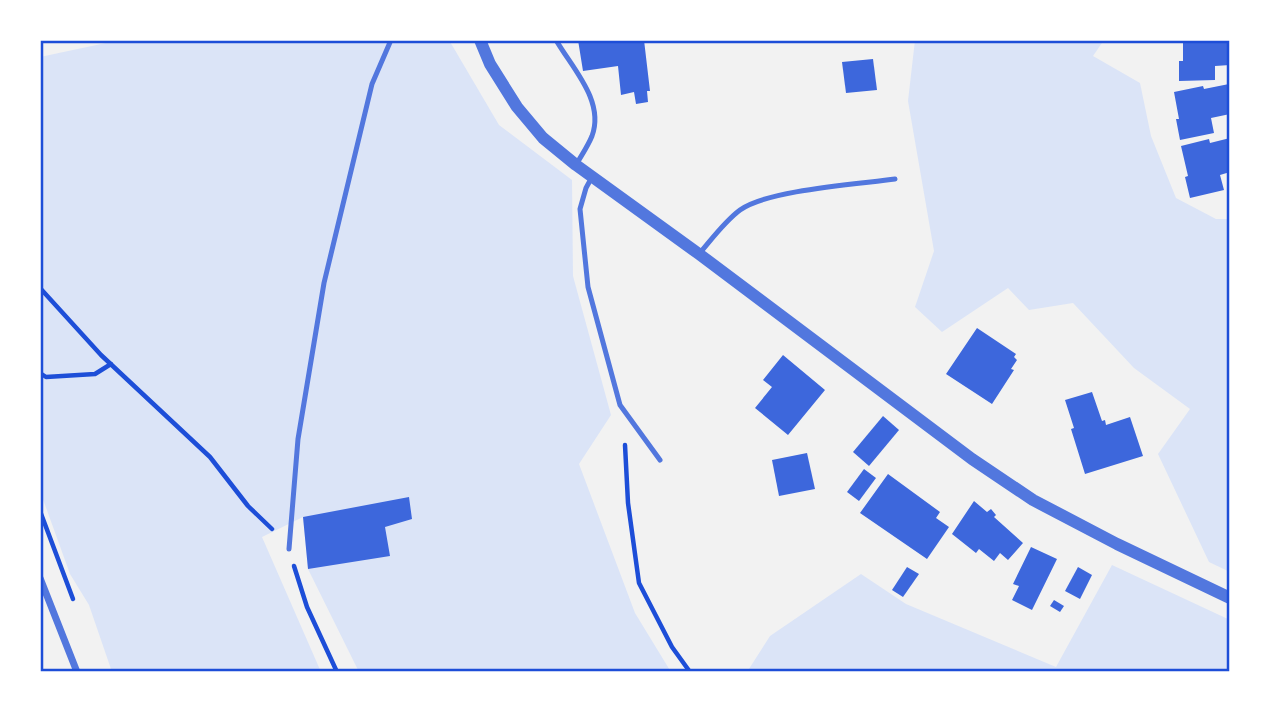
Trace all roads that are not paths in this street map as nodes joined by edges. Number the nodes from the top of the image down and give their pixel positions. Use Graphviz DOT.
graph roads {
  1 [pos="391,40"];
  2 [pos="480,40"];
  3 [pos="556,40"];
  4 [pos="576,165"];
  5 [pos="592,177"];
  6 [pos="895,179"];
  7 [pos="699,254"];
  8 [pos="660,460"];
  9 [pos="289,549"];
  10 [pos="40,578"];
  11 [pos="1230,598"];
  12 [pos="77,672"];
  1 -- 9 [label="lane"];
  2 -- 4 [label="street"];
  3 -- 4 [label="lane"];
  4 -- 5 [label="street"];
  5 -- 7 [label="street"];
  5 -- 8 [label="lane"];
  6 -- 7 [label="lane"];
  7 -- 11 [label="street"];
  10 -- 12 [label="street"];
}
